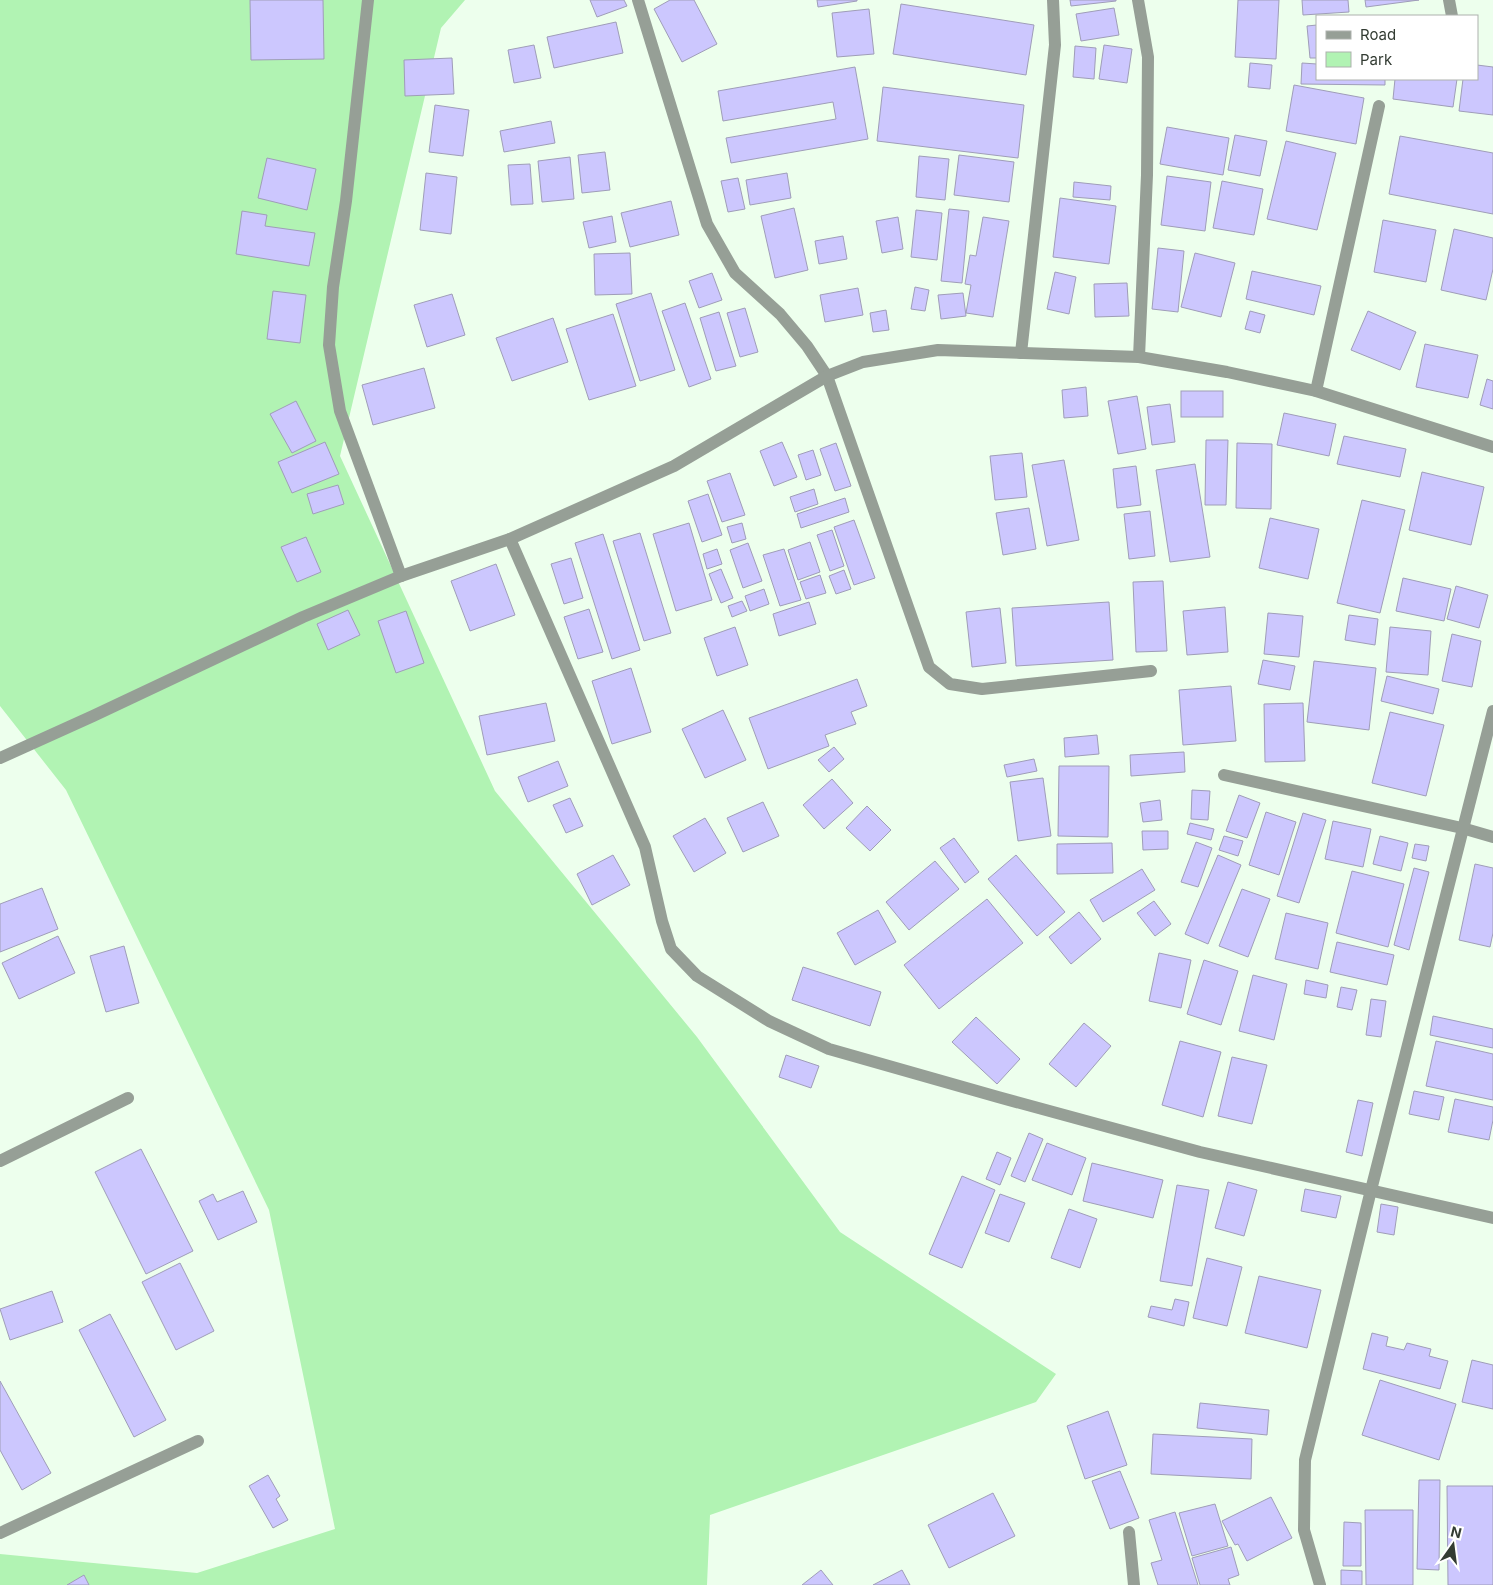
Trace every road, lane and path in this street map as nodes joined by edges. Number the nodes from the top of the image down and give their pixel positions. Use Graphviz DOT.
graph roads {
  1 [pos="368,0"];
  2 [pos="638,0"];
  3 [pos="1053,0"];
  4 [pos="1138,0"];
  5 [pos="1449,0"];
  6 [pos="1452,15"];
  7 [pos="1379,106"];
  8 [pos="1021,353"];
  9 [pos="1139,357"];
  10 [pos="827,376"];
  11 [pos="1316,391"];
  12 [pos="1493,447"];
  13 [pos="510,539"];
  14 [pos="401,576"];
  15 [pos="1151,671"];
  16 [pos="1493,710"];
  17 [pos="0,758"];
  18 [pos="1224,776"];
  19 [pos="1462,828"];
  20 [pos="1493,837"];
  21 [pos="128,1098"];
  22 [pos="0,1161"];
  23 [pos="1371,1190"];
  24 [pos="1493,1218"];
  25 [pos="198,1441"];
  26 [pos="1129,1532"];
  27 [pos="0,1533"];
  28 [pos="1134,1585"];
  29 [pos="1320,1585"];
  1 -- 14 [label="street"];
  2 -- 10 [label="street"];
  3 -- 8 [label="street"];
  4 -- 9 [label="street"];
  5 -- 6 [label="street"];
  7 -- 11 [label="street"];
  8 -- 9 [label="street"];
  8 -- 10 [label="street"];
  9 -- 11 [label="street"];
  10 -- 13 [label="street"];
  10 -- 15 [label="street"];
  11 -- 12 [label="street"];
  13 -- 14 [label="street"];
  13 -- 23 [label="street"];
  14 -- 17 [label="street"];
  16 -- 19 [label="street"];
  18 -- 19 [label="street"];
  19 -- 20 [label="street"];
  19 -- 23 [label="street"];
  21 -- 22 [label="street"];
  23 -- 24 [label="street"];
  23 -- 29 [label="street"];
  25 -- 27 [label="street"];
  26 -- 28 [label="street"];
}
